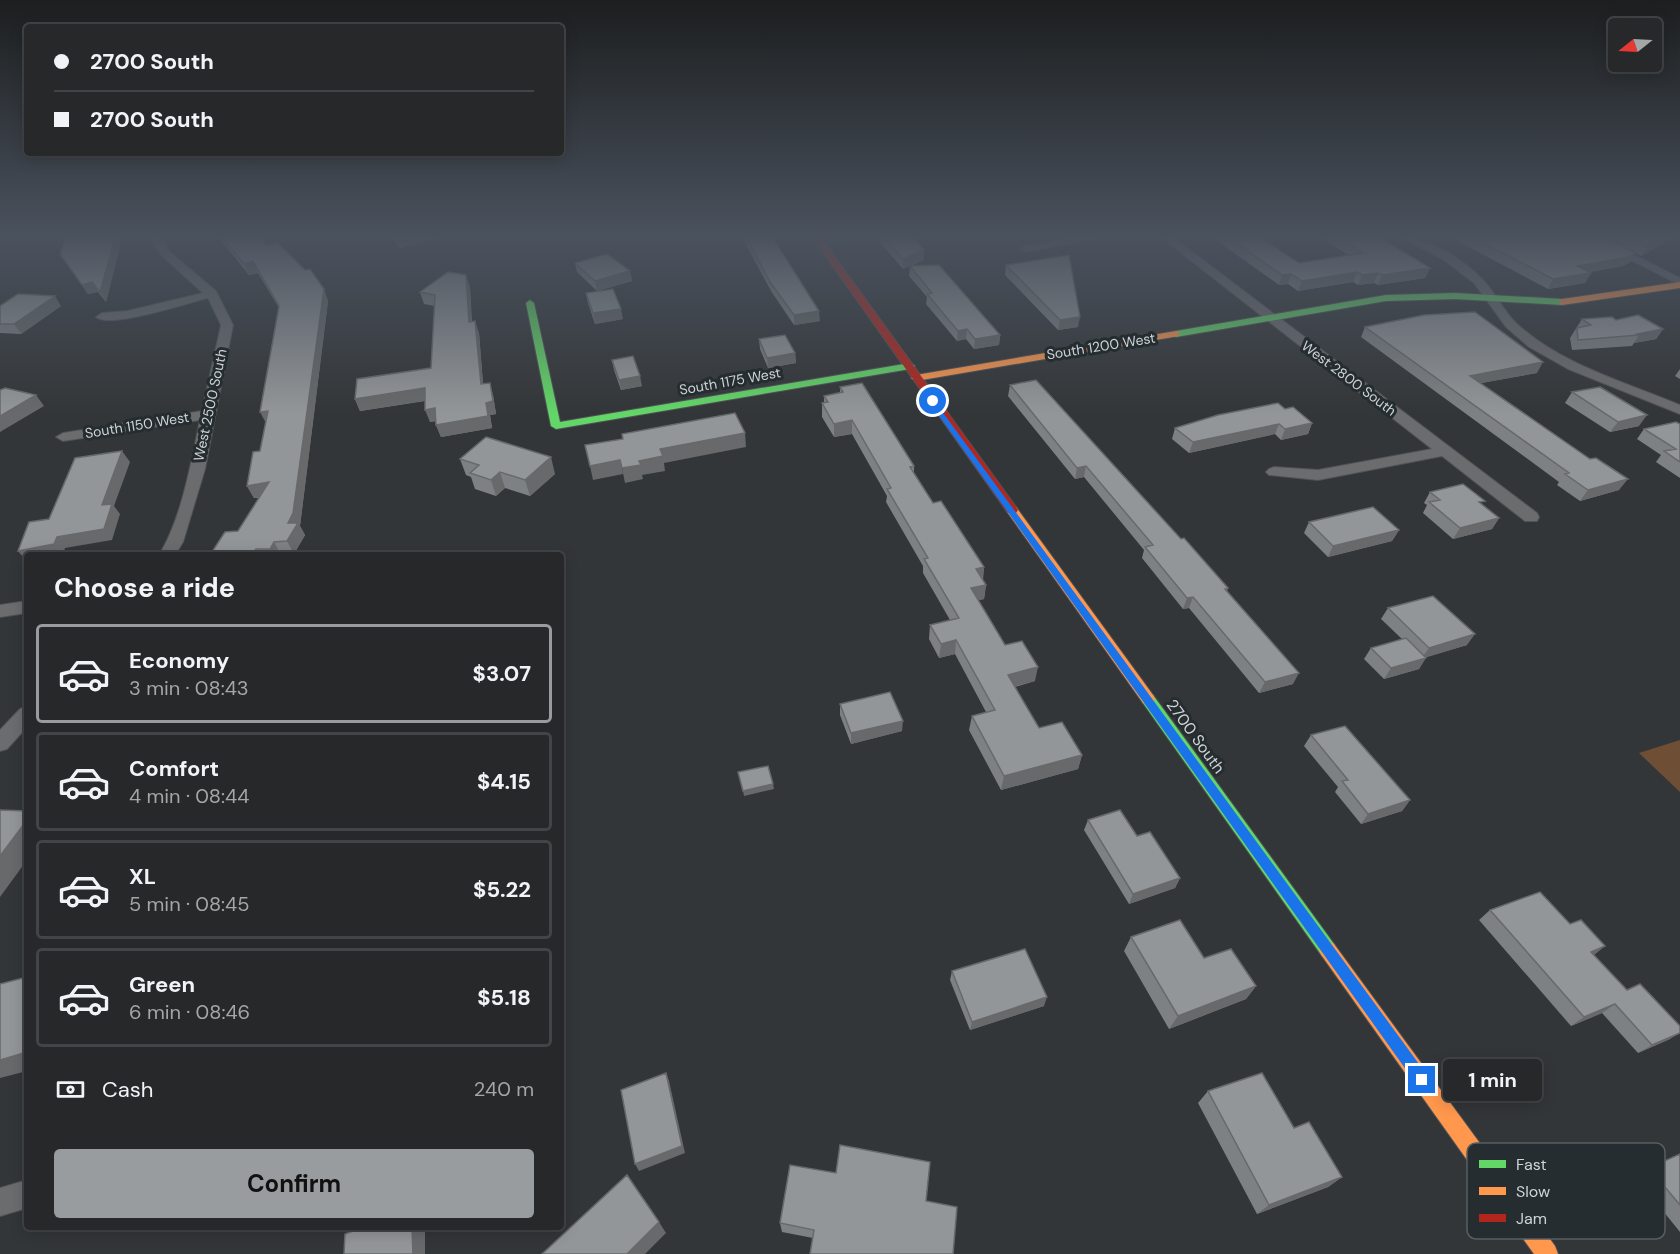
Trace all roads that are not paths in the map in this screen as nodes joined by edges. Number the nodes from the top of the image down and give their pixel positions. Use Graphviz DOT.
graph roads {
  1 [pos="202,297"];
  2 [pos="213,297"];
  3 [pos="859,297"];
  4 [pos="1243,297"];
  5 [pos="1599,297"];
  6 [pos="1489,298"];
  7 [pos="530,303"];
  8 [pos="102,317"];
  9 [pos="1271,318"];
  10 [pos="913,372"];
  11 [pos="1680,410"];
  12 [pos="210,414"];
  13 [pos="63,437"];
  14 [pos="1443,451"];
  15 [pos="1274,472"];
  16 [pos="1531,517"];
  17 [pos="169,552"];
  18 [pos="24,607"];
  19 [pos="0,611"];
  20 [pos="24,719"];
  21 [pos="12,737"];
  22 [pos="1467,1143"];
  23 [pos="24,1195"];
  24 [pos="0,1202"];
  25 [pos="1536,1239"];
  26 [pos="1547,1254"];
  1 -- 8 [label="street"];
  2 -- 12 [label="street, West 2500 South"];
  3 -- 10 [label="street, 2700 South"];
  4 -- 9 [label="street, West 2800 South"];
  5 -- 6 [label="street, South 1200 West"];
  6 -- 9 [label="street, South 1200 West"];
  6 -- 11 [label="street"];
  7 -- 10 [label="street, South 1175 West"];
  9 -- 10 [label="street, South 1200 West"];
  9 -- 14 [label="street, West 2800 South"];
  10 -- 22 [label="street, 2700 South"];
  12 -- 13 [label="street, South 1150 West"];
  12 -- 17 [label="street, West 2500 South"];
  14 -- 15 [label="street"];
  14 -- 16 [label="street, West 2800 South"];
  18 -- 19 [label="street"];
  20 -- 21 [label="street"];
  23 -- 24 [label="street"];
  25 -- 26 [label="street, 2700 South"];
}
